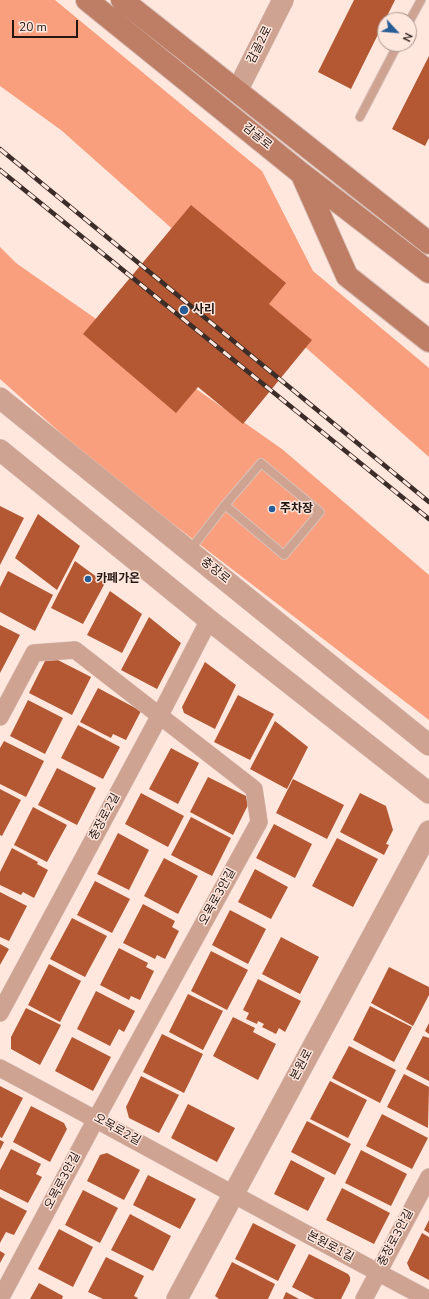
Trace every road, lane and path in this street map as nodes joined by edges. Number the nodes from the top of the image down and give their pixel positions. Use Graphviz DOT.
graph roads {
  1 [pos="87,0"];
  2 [pos="122,0"];
  3 [pos="282,0"];
  4 [pos="421,0"];
  5 [pos="414,12"];
  6 [pos="394,52"];
  7 [pos="237,91"];
  8 [pos="360,117"];
  9 [pos="302,174"];
  10 [pos="429,243"];
  11 [pos="429,272"];
  12 [pos="429,340"];
  13 [pos="0,398"];
  14 [pos="0,450"];
  15 [pos="225,505"];
  16 [pos="190,550"];
  17 [pos="209,620"];
  18 [pos="160,716"];
  19 [pos="0,717"];
  20 [pos="429,745"];
  21 [pos="429,793"];
  22 [pos="429,831"];
  23 [pos="0,1013"];
  24 [pos="0,1068"];
  25 [pos="96,1119"];
  26 [pos="429,1177"];
  27 [pos="232,1194"];
  28 [pos="378,1273"];
  29 [pos="0,1299"];
  30 [pos="177,1299"];
  31 [pos="364,1299"];
  32 [pos="428,1299"];
  1 -- 9 [label="main road, 감골로"];
  2 -- 7 [label="main road, 감골로"];
  3 -- 7 [label="street, 감골2로"];
  4 -- 5 [label="lane"];
  6 -- 8 [label="lane"];
  7 -- 10 [label="main road, 감골로"];
  9 -- 11 [label="main road, 감골로"];
  9 -- 12 [label="main road"];
  13 -- 16 [label="street, 충장로"];
  14 -- 17 [label="street"];
  15 -- 15 [label="lane"];
  15 -- 16 [label="lane"];
  16 -- 20 [label="street, 충장로"];
  17 -- 18 [label="street, 충장로2길"];
  17 -- 21 [label="street"];
  18 -- 19 [label="street, 오목로3안길"];
  18 -- 23 [label="street, 충장로2길"];
  18 -- 25 [label="street, 오목로3안길"];
  22 -- 27 [label="street, 본원로"];
  24 -- 25 [label="street, 오목로2길"];
  25 -- 27 [label="street, 오목로2길"];
  25 -- 29 [label="street, 오목로3안길"];
  26 -- 28 [label="street, 충장로3안길"];
  27 -- 28 [label="street, 본원로1길"];
  27 -- 30 [label="street, 본원로"];
  28 -- 31 [label="street, 충장로3안길"];
  28 -- 32 [label="street, 본원로1길"];
}
